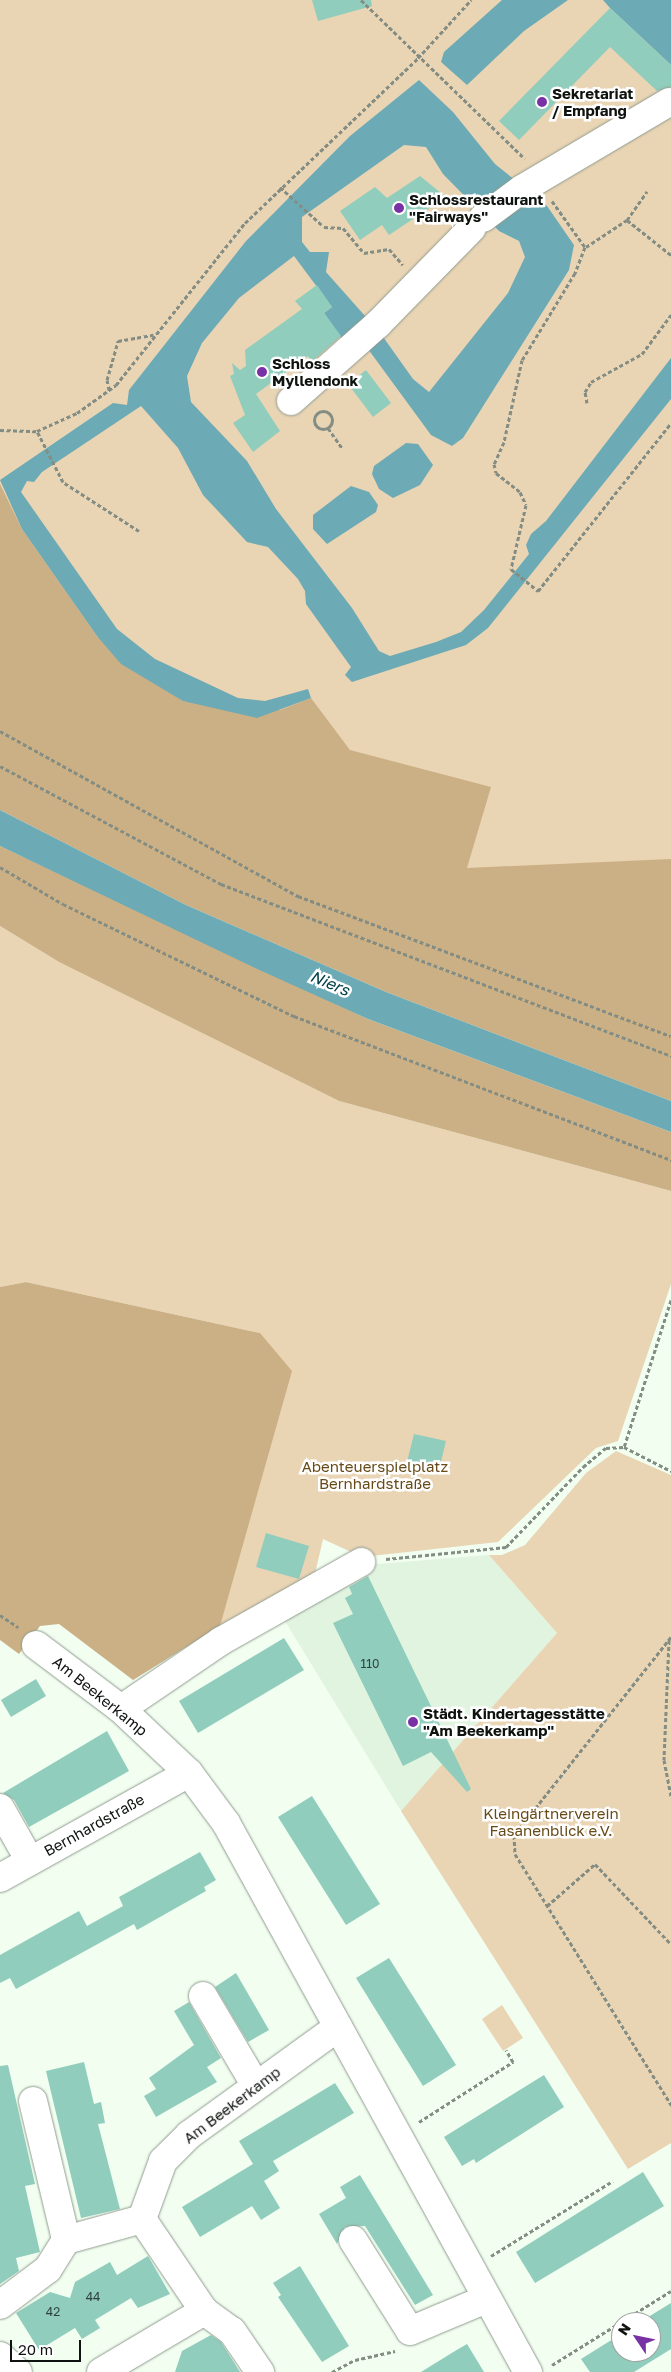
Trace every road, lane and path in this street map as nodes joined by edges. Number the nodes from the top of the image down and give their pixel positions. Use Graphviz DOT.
graph roads {
  1 [pos="361,0"];
  2 [pos="471,0"];
  3 [pos="418,58"];
  4 [pos="669,102"];
  5 [pos="534,182"];
  6 [pos="280,187"];
  7 [pos="648,192"];
  8 [pos="626,220"];
  9 [pos="585,247"];
  10 [pos="671,255"];
  11 [pos="420,284"];
  12 [pos="671,315"];
  13 [pos="153,336"];
  14 [pos="109,391"];
  15 [pos="291,401"];
  16 [pos="587,403"];
  17 [pos="671,423"];
  18 [pos="328,428"];
  19 [pos="0,430"];
  20 [pos="37,431"];
  21 [pos="342,448"];
  22 [pos="139,531"];
  23 [pos="0,731"];
  24 [pos="0,766"];
  25 [pos="0,867"];
  26 [pos="671,1036"];
  27 [pos="671,1056"];
  28 [pos="671,1160"];
  29 [pos="671,1300"];
  30 [pos="624,1447"];
  31 [pos="671,1471"];
  32 [pos="362,1562"];
  33 [pos="670,1638"];
  34 [pos="36,1645"];
  35 [pos="120,1709"];
  36 [pos="189,1773"];
  37 [pos="671,1796"];
  38 [pos="0,1808"];
  39 [pos="30,1861"];
  40 [pos="0,1878"];
  41 [pos="547,1906"];
  42 [pos="671,1944"];
  43 [pos="202,1996"];
  44 [pos="338,2027"];
  45 [pos="506,2050"];
  46 [pos="256,2086"];
  47 [pos="33,2101"];
  48 [pos="671,2105"];
  49 [pos="397,2136"];
  50 [pos="613,2181"];
  51 [pos="142,2219"];
  52 [pos="66,2240"];
  53 [pos="353,2240"];
  54 [pos="470,2269"];
  55 [pos="671,2291"];
  56 [pos="486,2299"];
  57 [pos="0,2305"];
  58 [pos="204,2311"];
  59 [pos="410,2331"];
  60 [pos="0,2356"];
  61 [pos="538,2369"];
  62 [pos="18,2372"];
  63 [pos="101,2372"];
  64 [pos="260,2372"];
  65 [pos="332,2372"];
  1 -- 3 [label="path"];
  2 -- 3 [label="path"];
  3 -- 5 [label="path"];
  3 -- 6 [label="path"];
  4 -- 5 [label="street"];
  5 -- 9 [label="path"];
  5 -- 11 [label="street"];
  6 -- 11 [label="path"];
  6 -- 13 [label="path"];
  7 -- 8 [label="path"];
  8 -- 9 [label="path"];
  8 -- 10 [label="path"];
  9 -- 17 [label="path"];
  11 -- 15 [label="street"];
  12 -- 16 [label="path"];
  13 -- 14 [label="path"];
  13 -- 14 [label="path"];
  14 -- 20 [label="path"];
  18 -- 18 [label="path"];
  18 -- 21 [label="path"];
  19 -- 20 [label="path"];
  20 -- 22 [label="path"];
  23 -- 26 [label="path"];
  24 -- 27 [label="path"];
  25 -- 28 [label="path"];
  29 -- 30 [label="path"];
  30 -- 31 [label="path"];
  30 -- 32 [label="path"];
  32 -- 35 [label="street"];
  33 -- 37 [label="path"];
  33 -- 41 [label="path"];
  34 -- 35 [label="street, Am Beekerkamp"];
  35 -- 36 [label="street, Am Beekerkamp"];
  36 -- 39 [label="street, Bernhardstraße"];
  36 -- 44 [label="street, Am Beekerkamp"];
  38 -- 39 [label="street"];
  39 -- 40 [label="street, Bernhardstraße"];
  41 -- 42 [label="path"];
  41 -- 48 [label="path"];
  43 -- 46 [label="street"];
  44 -- 46 [label="street, Am Beekerkamp"];
  44 -- 49 [label="street, Am Beekerkamp"];
  45 -- 49 [label="path"];
  46 -- 51 [label="street, Am Beekerkamp"];
  47 -- 52 [label="street"];
  49 -- 54 [label="street, Am Beekerkamp"];
  50 -- 54 [label="path"];
  51 -- 52 [label="street"];
  51 -- 58 [label="street"];
  52 -- 57 [label="street"];
  53 -- 59 [label="street"];
  54 -- 56 [label="street, Am Beekerkamp"];
  55 -- 61 [label="path"];
  56 -- 59 [label="street"];
  56 -- 61 [label="street, Am Beekerkamp"];
  58 -- 63 [label="street"];
  58 -- 64 [label="street"];
  59 -- 65 [label="path"];
  60 -- 62 [label="street"];
}
